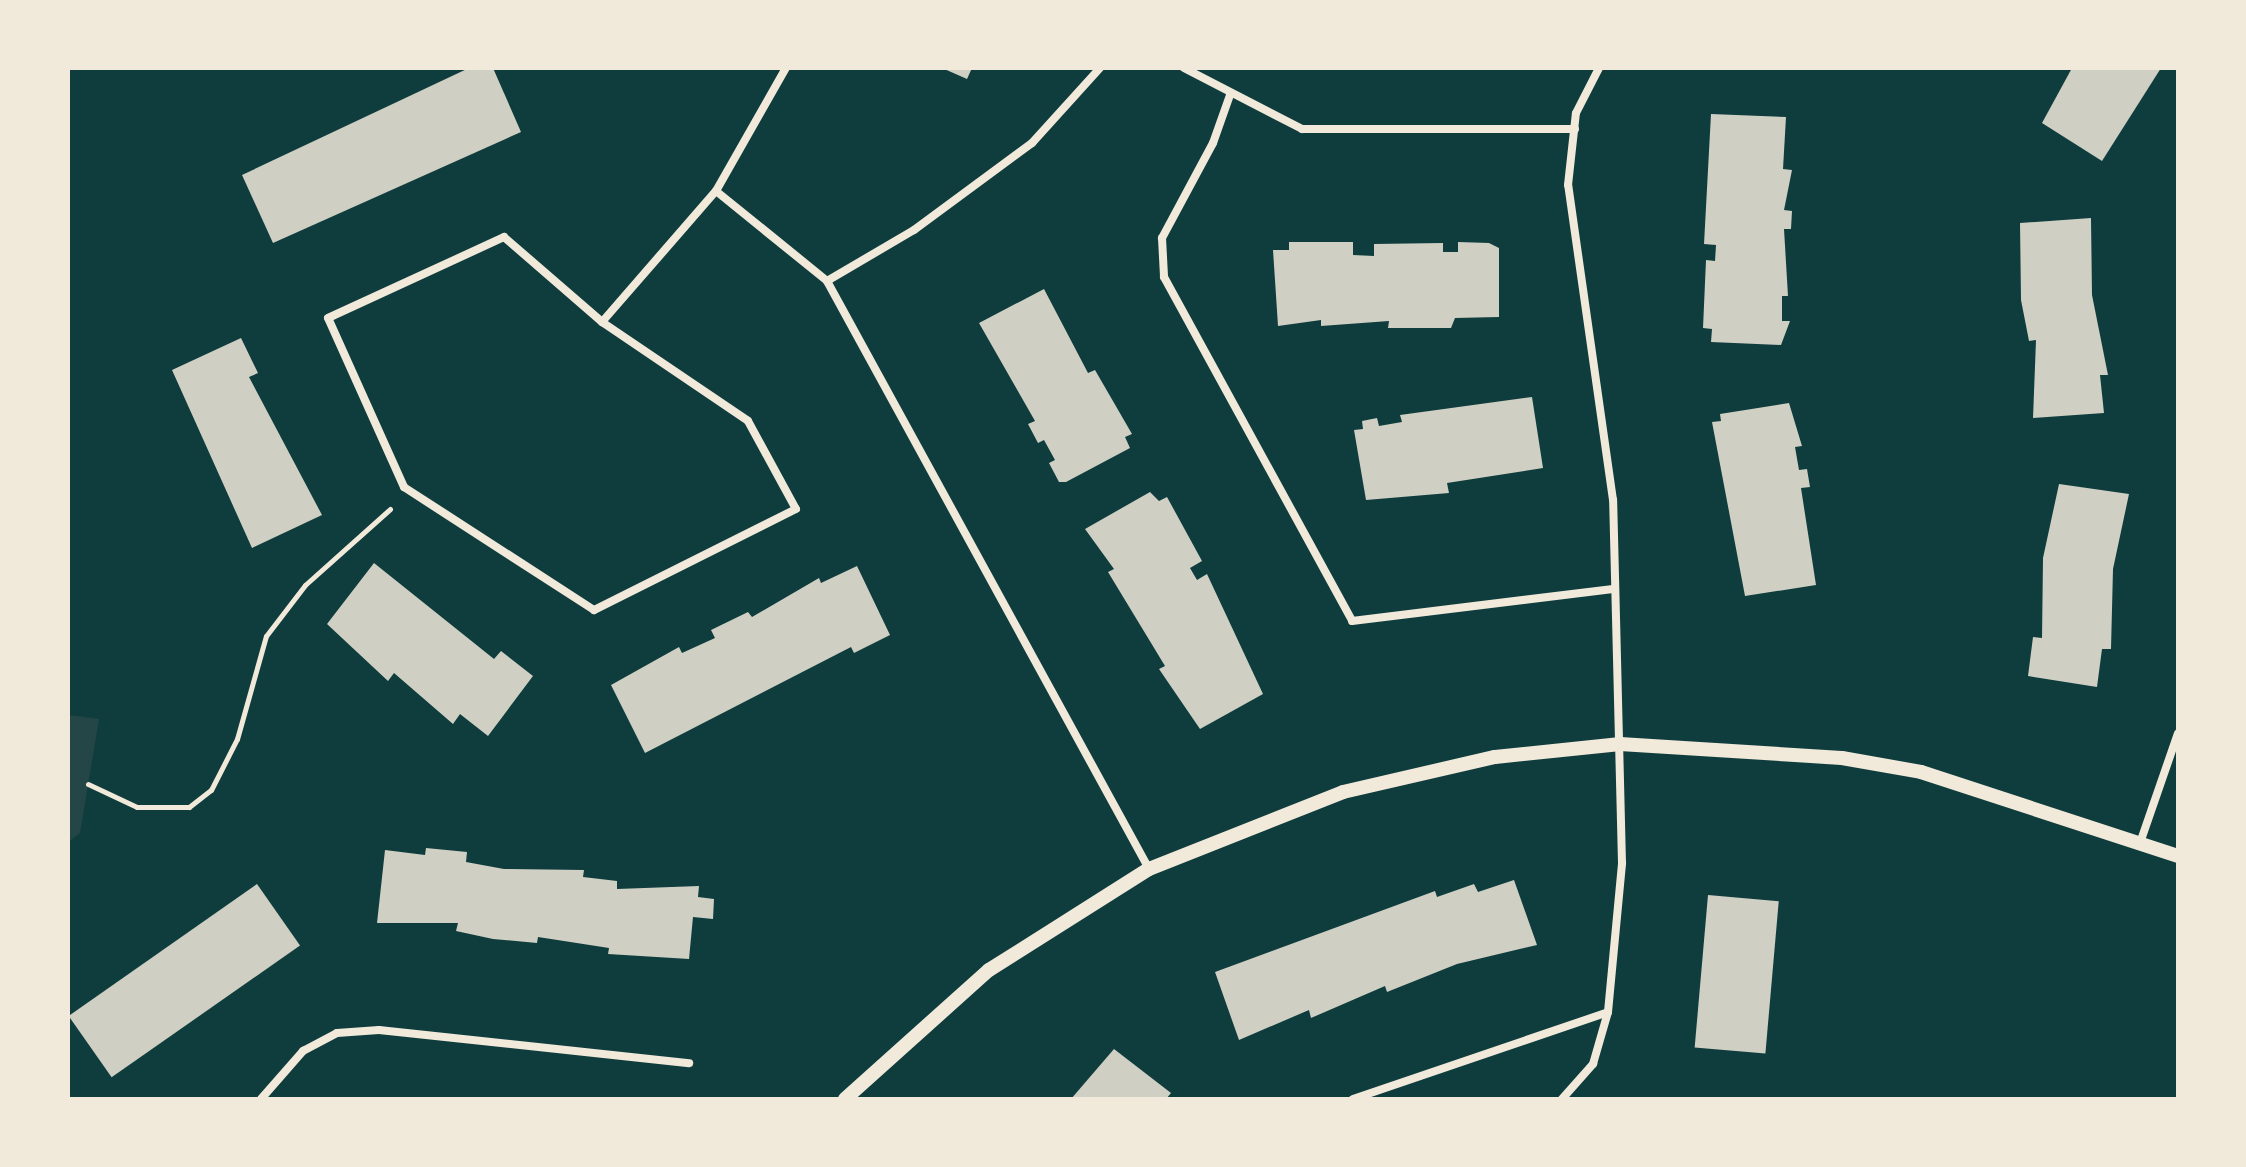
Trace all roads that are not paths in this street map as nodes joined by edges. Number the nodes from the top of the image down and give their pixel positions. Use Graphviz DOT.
graph roads {
  1 [pos="786,68"];
  2 [pos="1100,68"];
  3 [pos="1184,68"];
  4 [pos="1599,68"];
  5 [pos="1230,95"];
  6 [pos="1575,129"];
  7 [pos="716,191"];
  8 [pos="827,281"];
  9 [pos="602,322"];
  10 [pos="1613,589"];
  11 [pos="2178,733"];
  12 [pos="1620,744"];
  13 [pos="2140,843"];
  14 [pos="2178,856"];
  15 [pos="1149,869"];
  16 [pos="1608,1012"];
  17 [pos="689,1063"];
  18 [pos="261,1099"];
  19 [pos="845,1099"];
  20 [pos="1353,1099"];
  21 [pos="1562,1099"];
  1 -- 7 [label="street"];
  2 -- 8 [label="street"];
  3 -- 5 [label="street"];
  4 -- 6 [label="street"];
  5 -- 6 [label="street"];
  5 -- 10 [label="street"];
  6 -- 10 [label="street"];
  7 -- 8 [label="street"];
  7 -- 9 [label="street"];
  8 -- 15 [label="street"];
  9 -- 9 [label="street"];
  10 -- 12 [label="street"];
  11 -- 13 [label="street"];
  12 -- 13 [label="street"];
  12 -- 15 [label="street"];
  12 -- 16 [label="street"];
  13 -- 14 [label="street"];
  15 -- 19 [label="street"];
  16 -- 20 [label="street"];
  16 -- 21 [label="street"];
  17 -- 18 [label="street"];
}
